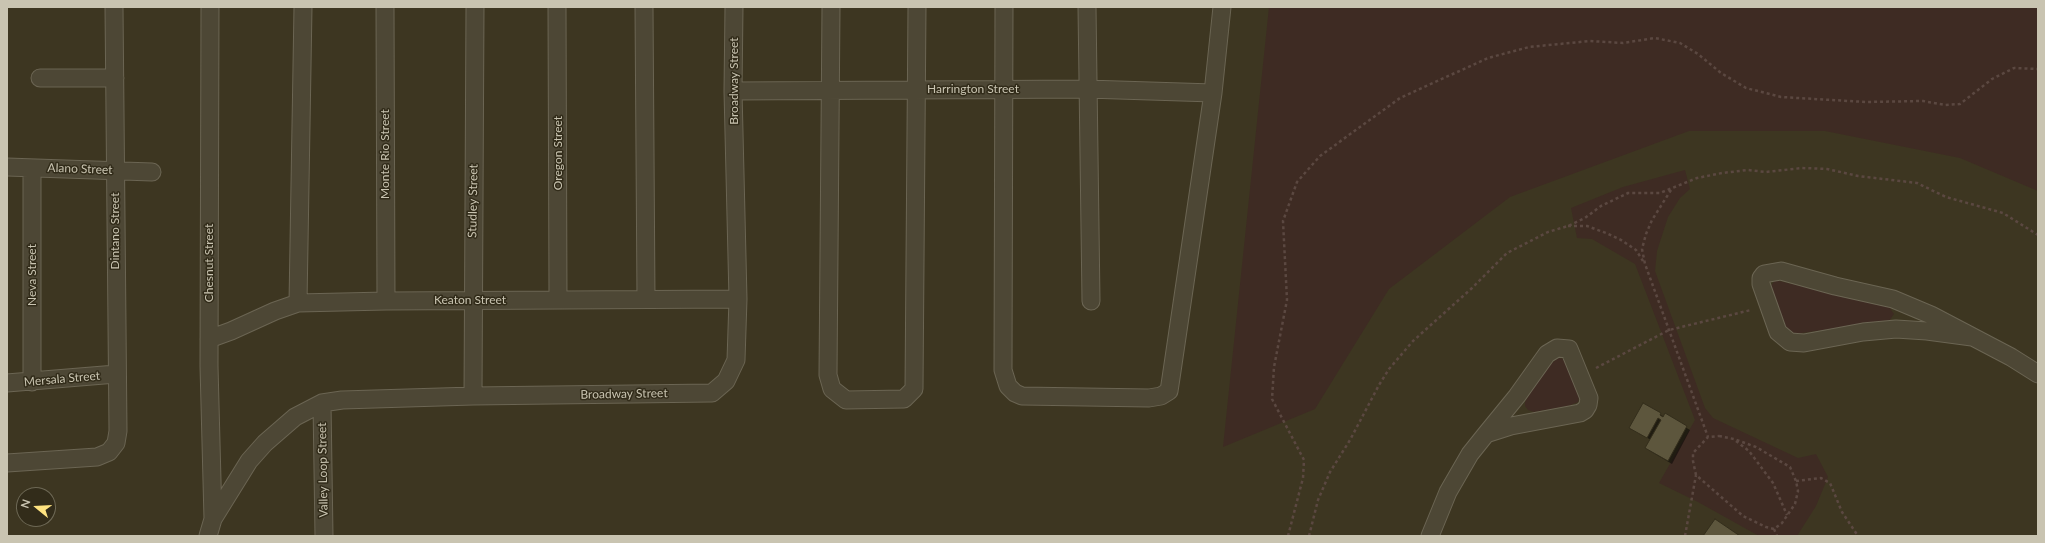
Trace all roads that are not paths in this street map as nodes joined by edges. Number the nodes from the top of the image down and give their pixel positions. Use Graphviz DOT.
graph roads {
  1 [pos="114,7"];
  2 [pos="210,7"];
  3 [pos="303,7"];
  4 [pos="385,7"];
  5 [pos="475,7"];
  6 [pos="557,7"];
  7 [pos="644,7"];
  8 [pos="734,7"];
  9 [pos="830,7"];
  10 [pos="917,7"];
  11 [pos="1004,7"];
  12 [pos="1087,7"];
  13 [pos="1217,8"];
  14 [pos="40,78"];
  15 [pos="115,78"];
  16 [pos="916,89"];
  17 [pos="1004,89"];
  18 [pos="1087,89"];
  19 [pos="831,90"];
  20 [pos="733,91"];
  21 [pos="1213,93"];
  22 [pos="7,167"];
  23 [pos="32,168"];
  24 [pos="115,170"];
  25 [pos="152,172"];
  26 [pos="646,299"];
  27 [pos="738,299"];
  28 [pos="386,300"];
  29 [pos="472,300"];
  30 [pos="558,300"];
  31 [pos="1090,301"];
  32 [pos="298,303"];
  33 [pos="1972,337"];
  34 [pos="209,339"];
  35 [pos="116,374"];
  36 [pos="2038,374"];
  37 [pos="32,382"];
  38 [pos="7,383"];
  39 [pos="473,396"];
  40 [pos="322,403"];
  41 [pos="1486,434"];
  42 [pos="7,462"];
  43 [pos="213,519"];
  44 [pos="208,536"];
  45 [pos="324,536"];
  46 [pos="1430,536"];
  1 -- 15 [label="street, Dintano Street"];
  2 -- 34 [label="street, Chesnut Street"];
  3 -- 32 [label="street"];
  4 -- 28 [label="street, Monte Rio Street"];
  5 -- 29 [label="street, Studley Street"];
  6 -- 30 [label="street, Oregon Street"];
  7 -- 26 [label="street"];
  8 -- 20 [label="street, Broadway Street"];
  9 -- 19 [label="street"];
  10 -- 16 [label="street"];
  11 -- 17 [label="street"];
  12 -- 18 [label="street"];
  13 -- 21 [label="street"];
  14 -- 15 [label="street"];
  15 -- 24 [label="street, Dintano Street"];
  16 -- 17 [label="street, Harrington Street"];
  16 -- 19 [label="street, Harrington Street"];
  16 -- 19 [label="street"];
  17 -- 18 [label="street, Harrington Street"];
  17 -- 21 [label="street"];
  18 -- 21 [label="street, Harrington Street"];
  18 -- 31 [label="street"];
  19 -- 20 [label="street, Harrington Street"];
  20 -- 27 [label="street, Broadway Street"];
  22 -- 23 [label="street, Alano Street"];
  23 -- 24 [label="street, Alano Street"];
  23 -- 37 [label="street, Neva Street"];
  24 -- 25 [label="street, Alano Street"];
  24 -- 35 [label="street, Dintano Street"];
  26 -- 27 [label="street, Keaton Street"];
  26 -- 30 [label="street, Keaton Street"];
  27 -- 39 [label="street, Broadway Street"];
  28 -- 29 [label="street, Keaton Street"];
  28 -- 32 [label="street, Keaton Street"];
  29 -- 30 [label="street, Keaton Street"];
  29 -- 39 [label="street, Studley Street"];
  32 -- 34 [label="street, Keaton Street"];
  33 -- 33 [label="street"];
  33 -- 36 [label="street"];
  34 -- 43 [label="street, Chesnut Street"];
  35 -- 37 [label="street, Mersala Street"];
  35 -- 42 [label="street, Dintano Street"];
  37 -- 38 [label="street, Mersala Street"];
  39 -- 40 [label="street, Broadway Street"];
  40 -- 43 [label="street, Broadway Street"];
  40 -- 45 [label="street, Valley Loop Street"];
  41 -- 41 [label="street"];
  41 -- 46 [label="street"];
  43 -- 44 [label="street, Broadway Street"];
}
